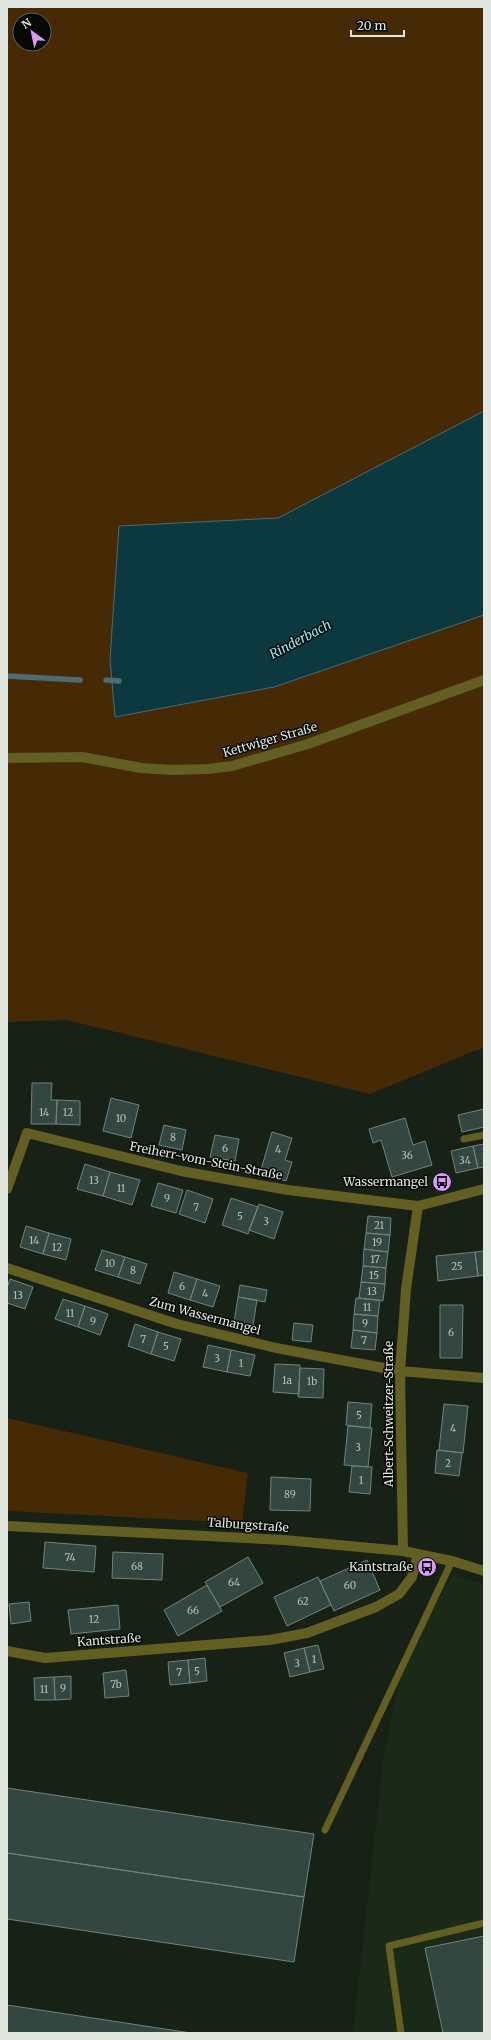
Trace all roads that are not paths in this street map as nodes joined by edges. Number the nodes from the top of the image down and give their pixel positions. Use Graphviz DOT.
graph roads {
  1 [pos="484,680"];
  2 [pos="7,758"];
  3 [pos="484,1134"];
  4 [pos="464,1139"];
  5 [pos="7,1189"];
  6 [pos="484,1189"];
  7 [pos="418,1206"];
  8 [pos="7,1268"];
  9 [pos="400,1371"];
  10 [pos="484,1378"];
  11 [pos="7,1526"];
  12 [pos="403,1551"];
  13 [pos="418,1554"];
  14 [pos="452,1561"];
  15 [pos="484,1571"];
  16 [pos="7,1651"];
  17 [pos="325,1830"];
  18 [pos="484,1923"];
  19 [pos="401,2033"];
  1 -- 2 [label="street, Kettwiger Straße"];
  3 -- 4 [label="lane"];
  5 -- 7 [label="street, Freiherr-vom-Stein-Straße"];
  6 -- 7 [label="street"];
  7 -- 9 [label="street, Albert-Schweitzer-Straße"];
  8 -- 9 [label="street, Zum Wassermangel"];
  9 -- 10 [label="street, Zum Wassermangel"];
  9 -- 12 [label="street, Albert-Schweitzer-Straße"];
  11 -- 12 [label="street, Talburgstraße"];
  12 -- 13 [label="street, Talburgstraße"];
  13 -- 14 [label="street, Talburgstraße"];
  13 -- 16 [label="street, Kantstraße"];
  14 -- 15 [label="street, Talburgstraße"];
  14 -- 17 [label="lane"];
  18 -- 19 [label="lane"];
}
